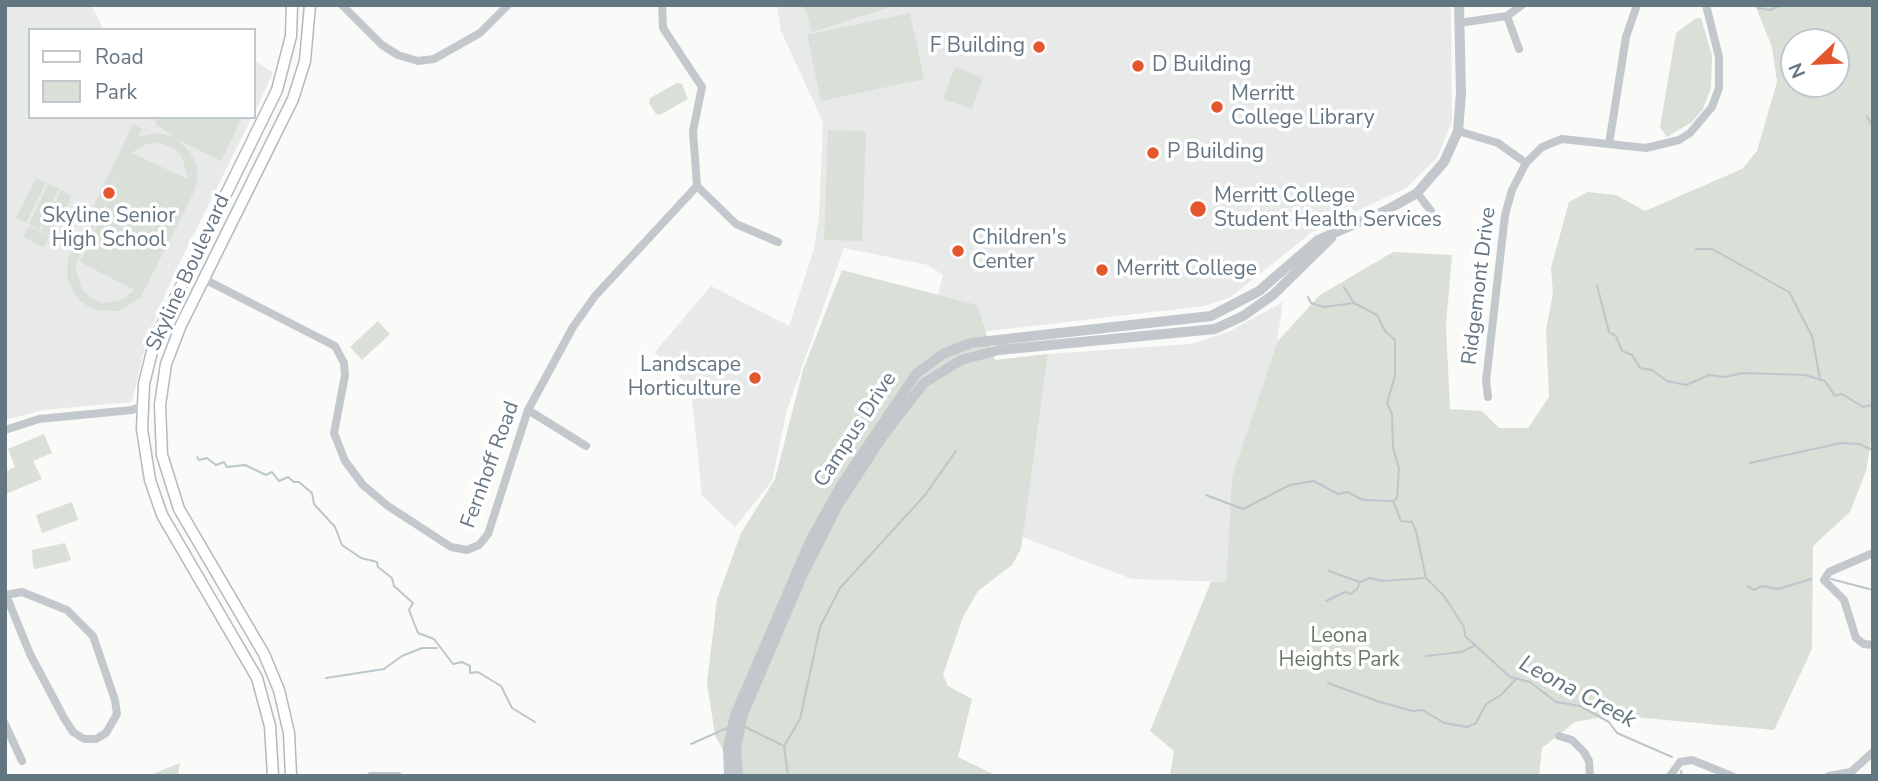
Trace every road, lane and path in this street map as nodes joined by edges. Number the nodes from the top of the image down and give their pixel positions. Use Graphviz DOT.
graph roads {
  1 [pos="292,5"];
  2 [pos="310,5"];
  3 [pos="342,5"];
  4 [pos="508,5"];
  5 [pos="662,5"];
  6 [pos="1459,5"];
  7 [pos="1522,5"];
  8 [pos="1637,5"];
  9 [pos="1706,5"];
  10 [pos="1507,16"];
  11 [pos="1459,23"];
  12 [pos="1519,48"];
  13 [pos="1458,131"];
  14 [pos="1609,144"];
  15 [pos="1526,163"];
  16 [pos="697,186"];
  17 [pos="1418,193"];
  18 [pos="1432,211"];
  19 [pos="778,242"];
  20 [pos="204,279"];
  21 [pos="1488,397"];
  22 [pos="160,405"];
  23 [pos="142,406"];
  24 [pos="528,410"];
  25 [pos="5,430"];
  26 [pos="586,446"];
  27 [pos="1873,554"];
  28 [pos="5,594"];
  29 [pos="1873,645"];
  30 [pos="751,687"];
  31 [pos="5,724"];
  32 [pos="1559,736"];
  33 [pos="1873,752"];
  34 [pos="22,761"];
  35 [pos="273,776"];
  36 [pos="291,776"];
  37 [pos="371,776"];
  38 [pos="398,776"];
  39 [pos="729,776"];
  40 [pos="738,776"];
  41 [pos="1590,776"];
  42 [pos="1670,776"];
  43 [pos="1732,776"];
  44 [pos="1829,776"];
  1 -- 23 [label="main road, Skyline Boulevard"];
  2 -- 20 [label="main road, Skyline Boulevard"];
  3 -- 4 [label="street"];
  5 -- 16 [label="street"];
  6 -- 11 [label="street, Campus Drive"];
  7 -- 10 [label="street"];
  8 -- 14 [label="street"];
  9 -- 14 [label="street, Ridgemont Drive"];
  10 -- 11 [label="street"];
  10 -- 12 [label="street"];
  11 -- 13 [label="street, Campus Drive"];
  13 -- 15 [label="street"];
  13 -- 17 [label="street, Campus Drive"];
  14 -- 15 [label="street, Ridgemont Drive"];
  15 -- 21 [label="street, Ridgemont Drive"];
  16 -- 19 [label="street"];
  16 -- 24 [label="street, Fernhoff Road"];
  17 -- 18 [label="street"];
  17 -- 30 [label="street, Campus Drive"];
  20 -- 22 [label="main road, Skyline Boulevard"];
  20 -- 24 [label="street, Fernhoff Road"];
  22 -- 23 [label="main road"];
  22 -- 36 [label="main road, Skyline Boulevard"];
  23 -- 25 [label="street"];
  23 -- 35 [label="main road, Skyline Boulevard"];
  24 -- 26 [label="street"];
  27 -- 29 [label="street"];
  28 -- 28 [label="street"];
  30 -- 39 [label="street, Campus Drive"];
  30 -- 40 [label="street, Campus Drive"];
  31 -- 34 [label="street"];
  32 -- 41 [label="street"];
  33 -- 44 [label="street"];
  37 -- 38 [label="street"];
  42 -- 43 [label="street"];
}
